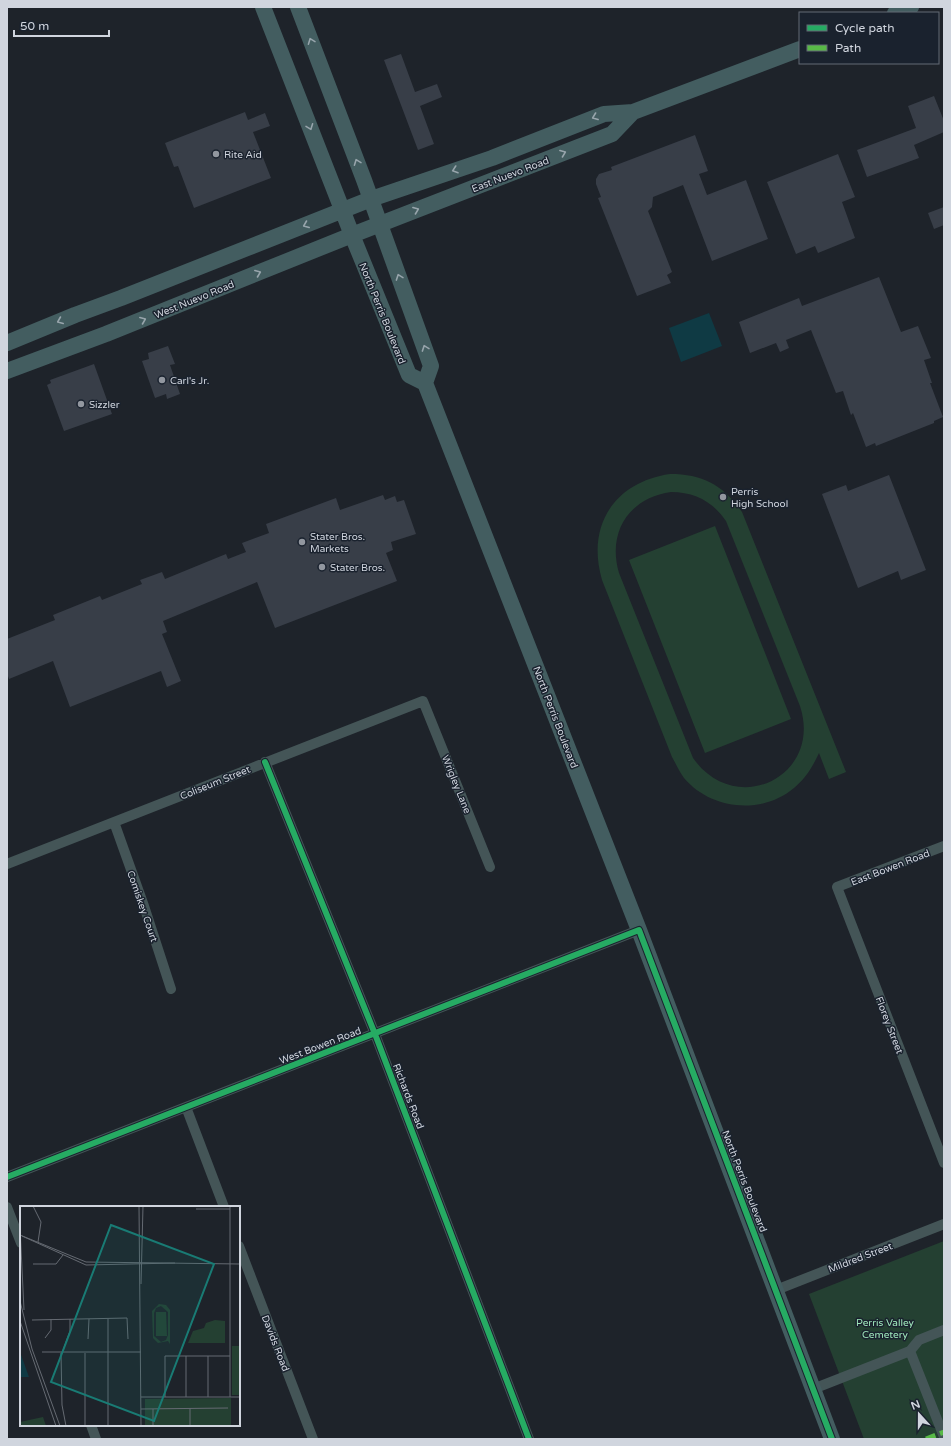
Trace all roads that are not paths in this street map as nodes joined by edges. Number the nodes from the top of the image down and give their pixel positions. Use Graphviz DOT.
graph roads {
  1 [pos="263,7"];
  2 [pos="298,7"];
  3 [pos="911,7"];
  4 [pos="898,12"];
  5 [pos="799,49"];
  6 [pos="633,112"];
  7 [pos="371,199"];
  8 [pos="342,210"];
  9 [pos="380,224"];
  10 [pos="352,235"];
  11 [pos="7,344"];
  12 [pos="7,371"];
  13 [pos="426,383"];
  14 [pos="423,701"];
  15 [pos="265,762"];
  16 [pos="114,822"];
  17 [pos="944,846"];
  18 [pos="7,864"];
  19 [pos="490,867"];
  20 [pos="837,887"];
  21 [pos="639,930"];
  22 [pos="171,989"];
  23 [pos="375,1034"];
  24 [pos="186,1107"];
  25 [pos="944,1163"];
  26 [pos="7,1177"];
  27 [pos="224,1206"];
  28 [pos="7,1207"];
  29 [pos="944,1224"];
  30 [pos="20,1240"];
  31 [pos="240,1249"];
  32 [pos="776,1290"];
  33 [pos="944,1330"];
  34 [pos="910,1351"];
  35 [pos="813,1389"];
  36 [pos="91,1426"];
  37 [pos="944,1437"];
  38 [pos="96,1439"];
  39 [pos="313,1439"];
  40 [pos="529,1439"];
  41 [pos="832,1439"];
  1 -- 8 [label="main road, North Perris Boulevard, one-way"];
  7 -- 2 [label="main road, one-way"];
  3 -- 4 [label="main road"];
  5 -- 6 [label="main road, East Nuevo Road"];
  6 -- 7 [label="main road, East Nuevo Road, one-way"];
  9 -- 6 [label="main road, East Nuevo Road, one-way"];
  7 -- 8 [label="main road, East Nuevo Road"];
  7 -- 9 [label="main road"];
  8 -- 10 [label="main road, North Perris Boulevard"];
  8 -- 11 [label="main road, one-way"];
  9 -- 10 [label="main road, West Nuevo Road"];
  13 -- 9 [label="main road, one-way"];
  12 -- 10 [label="main road, West Nuevo Road, one-way"];
  10 -- 13 [label="main road, North Perris Boulevard"];
  13 -- 21 [label="main road, North Perris Boulevard"];
  14 -- 15 [label="street, Coliseum Street"];
  14 -- 19 [label="street, Wrigley Lane"];
  15 -- 16 [label="street, Coliseum Street"];
  15 -- 23 [label="street, Richards Road"];
  16 -- 18 [label="street, Coliseum Street"];
  16 -- 22 [label="street, Comiskey Court"];
  17 -- 20 [label="street, East Bowen Road"];
  20 -- 25 [label="street, Florey Street"];
  21 -- 23 [label="street, West Bowen Road"];
  21 -- 32 [label="main road, North Perris Boulevard"];
  23 -- 24 [label="street, West Bowen Road"];
  23 -- 40 [label="street, Richards Road"];
  24 -- 26 [label="street, West Bowen Road"];
  24 -- 27 [label="street"];
  28 -- 30 [label="street"];
  29 -- 32 [label="street, Mildred Street"];
  31 -- 39 [label="street, Davids Road"];
  32 -- 35 [label="main road, North Perris Boulevard"];
  33 -- 34 [label="street"];
  34 -- 35 [label="street"];
  34 -- 37 [label="street"];
  35 -- 41 [label="main road, North Perris Boulevard"];
  36 -- 38 [label="street"];
}
